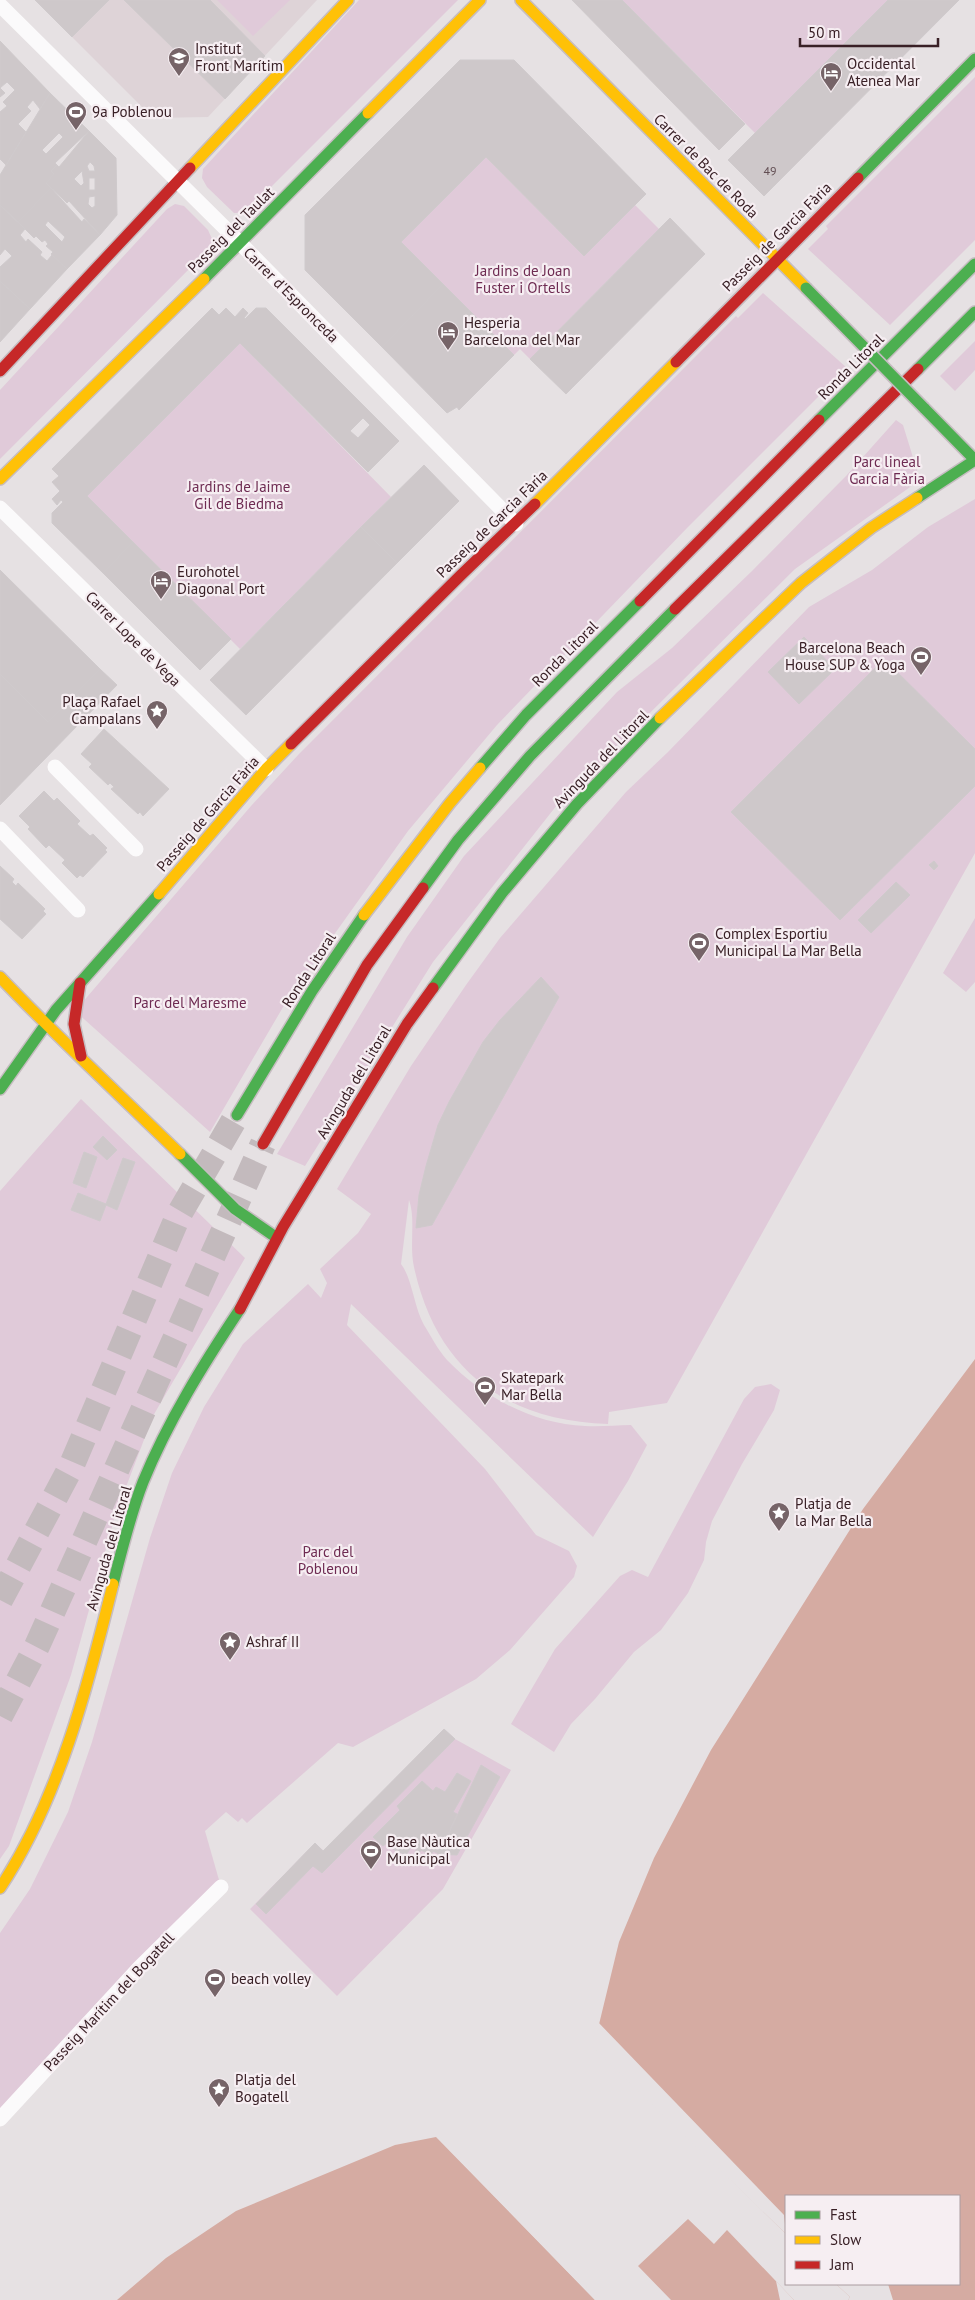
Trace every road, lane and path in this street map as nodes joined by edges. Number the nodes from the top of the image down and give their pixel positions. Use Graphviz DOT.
graph roads {
  1 [pos="348,0"];
  2 [pos="480,0"];
  3 [pos="521,0"];
  4 [pos="0,5"];
  5 [pos="975,59"];
  6 [pos="177,181"];
  7 [pos="240,243"];
  8 [pos="777,259"];
  9 [pos="975,264"];
  10 [pos="975,312"];
  11 [pos="0,371"];
  12 [pos="975,460"];
  13 [pos="0,479"];
  14 [pos="0,508"];
  15 [pos="516,524"];
  16 [pos="55,767"];
  17 [pos="266,769"];
  18 [pos="0,829"];
  19 [pos="136,849"];
  20 [pos="78,910"];
  21 [pos="0,977"];
  22 [pos="81,981"];
  23 [pos="44,1024"];
  24 [pos="81,1056"];
  25 [pos="0,1089"];
  26 [pos="237,1115"];
  27 [pos="263,1144"];
  28 [pos="277,1238"];
  29 [pos="221,1887"];
  30 [pos="0,1888"];
  31 [pos="0,2119"];
  1 -- 6 [label="main road"];
  2 -- 7 [label="main road, Passeig del Taulat"];
  3 -- 8 [label="main road, Carrer de Bac de Roda"];
  4 -- 6 [label="street, Carrer d'Espronceda"];
  5 -- 8 [label="main road, Passeig de Garcia Fària"];
  6 -- 7 [label="street, Carrer d'Espronceda"];
  6 -- 11 [label="main road"];
  7 -- 13 [label="main road, Passeig del Taulat"];
  7 -- 15 [label="street, Carrer d'Espronceda"];
  8 -- 12 [label="main road, Carrer de Bac de Roda, bridge"];
  8 -- 15 [label="main road, Passeig de Garcia Fària"];
  9 -- 26 [label="main road, Ronda Litoral"];
  10 -- 27 [label="main road"];
  12 -- 28 [label="main road, Avinguda del Litoral"];
  14 -- 17 [label="street, Carrer Lope de Vega"];
  15 -- 17 [label="main road, Passeig de Garcia Fària"];
  16 -- 19 [label="street"];
  17 -- 22 [label="main road, Passeig de Garcia Fària"];
  18 -- 20 [label="street"];
  21 -- 23 [label="main road"];
  22 -- 23 [label="main road, Passeig de Garcia Fària"];
  22 -- 24 [label="main road"];
  23 -- 24 [label="main road"];
  23 -- 25 [label="main road, Passeig de Garcia Fària"];
  24 -- 28 [label="main road"];
  28 -- 30 [label="main road, Avinguda del Litoral"];
  29 -- 31 [label="street, Passeig Marítim del Bogatell"];
}
